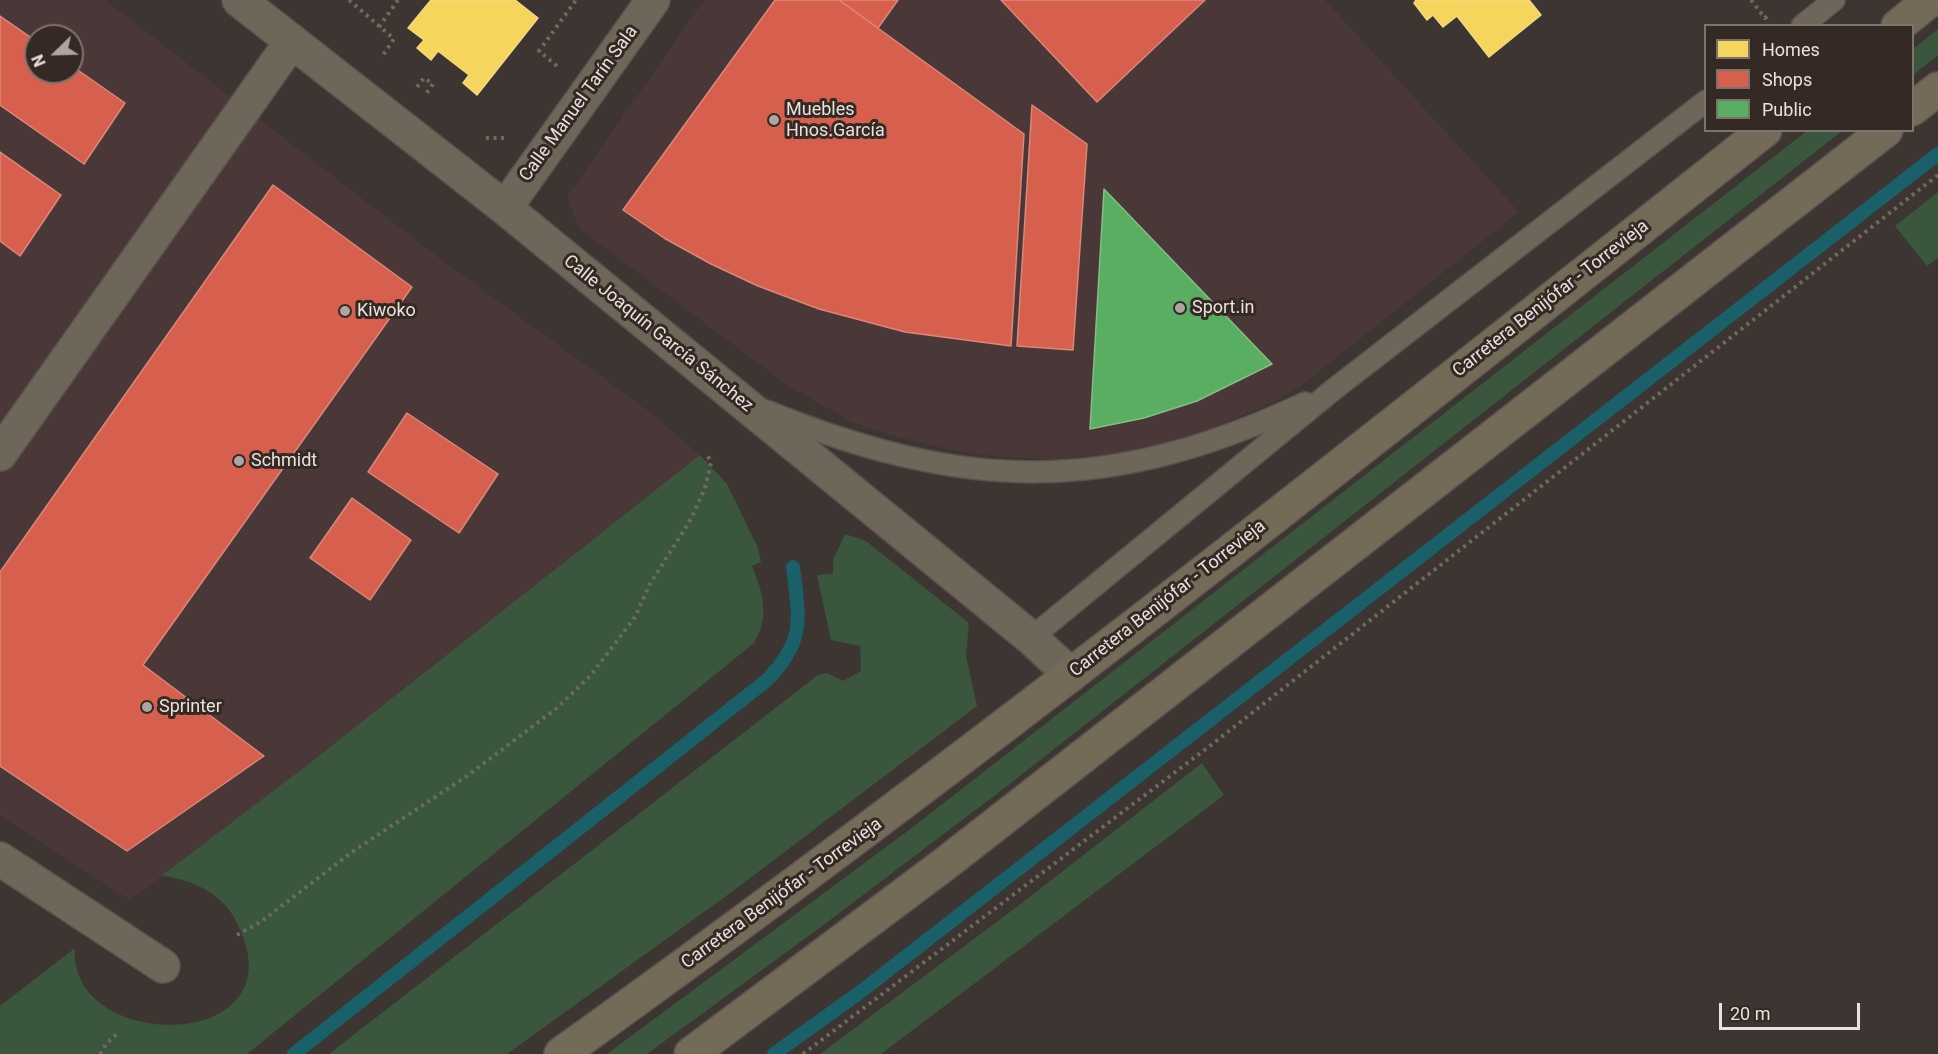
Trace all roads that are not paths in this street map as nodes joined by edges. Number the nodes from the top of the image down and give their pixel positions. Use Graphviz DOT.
graph roads {
  1 [pos="239,0"];
  2 [pos="653,0"];
  3 [pos="1834,0"];
  4 [pos="1930,0"];
  5 [pos="1804,24"];
  6 [pos="1900,24"];
  7 [pos="292,41"];
  8 [pos="1938,89"];
  9 [pos="1704,103"];
  10 [pos="1914,108"];
  11 [pos="1762,132"];
  12 [pos="1883,132"];
  13 [pos="505,208"];
  14 [pos="1333,390"];
  15 [pos="736,399"];
  16 [pos="0,454"];
  17 [pos="1031,638"];
  18 [pos="1071,675"];
  19 [pos="0,859"];
  20 [pos="163,966"];
  21 [pos="561,1054"];
  22 [pos="691,1054"];
  1 -- 7 [label="street, Calle Joaquín García Sánchez"];
  2 -- 13 [label="street, Calle Manuel Tarín Sala"];
  3 -- 5 [label="lane"];
  4 -- 6 [label="main road"];
  7 -- 13 [label="street, Calle Joaquín García Sánchez"];
  7 -- 16 [label="street"];
  8 -- 10 [label="main road"];
  9 -- 14 [label="lane"];
  11 -- 18 [label="main road, Carretera Benijófar - Torrevieja"];
  12 -- 22 [label="main road"];
  13 -- 15 [label="street, Calle Joaquín García Sánchez"];
  14 -- 15 [label="lane"];
  14 -- 17 [label="lane"];
  15 -- 17 [label="street, Calle Joaquín García Sánchez"];
  17 -- 18 [label="street, Calle Joaquín García Sánchez"];
  18 -- 21 [label="main road, Carretera Benijófar - Torrevieja"];
  19 -- 20 [label="street"];
}
